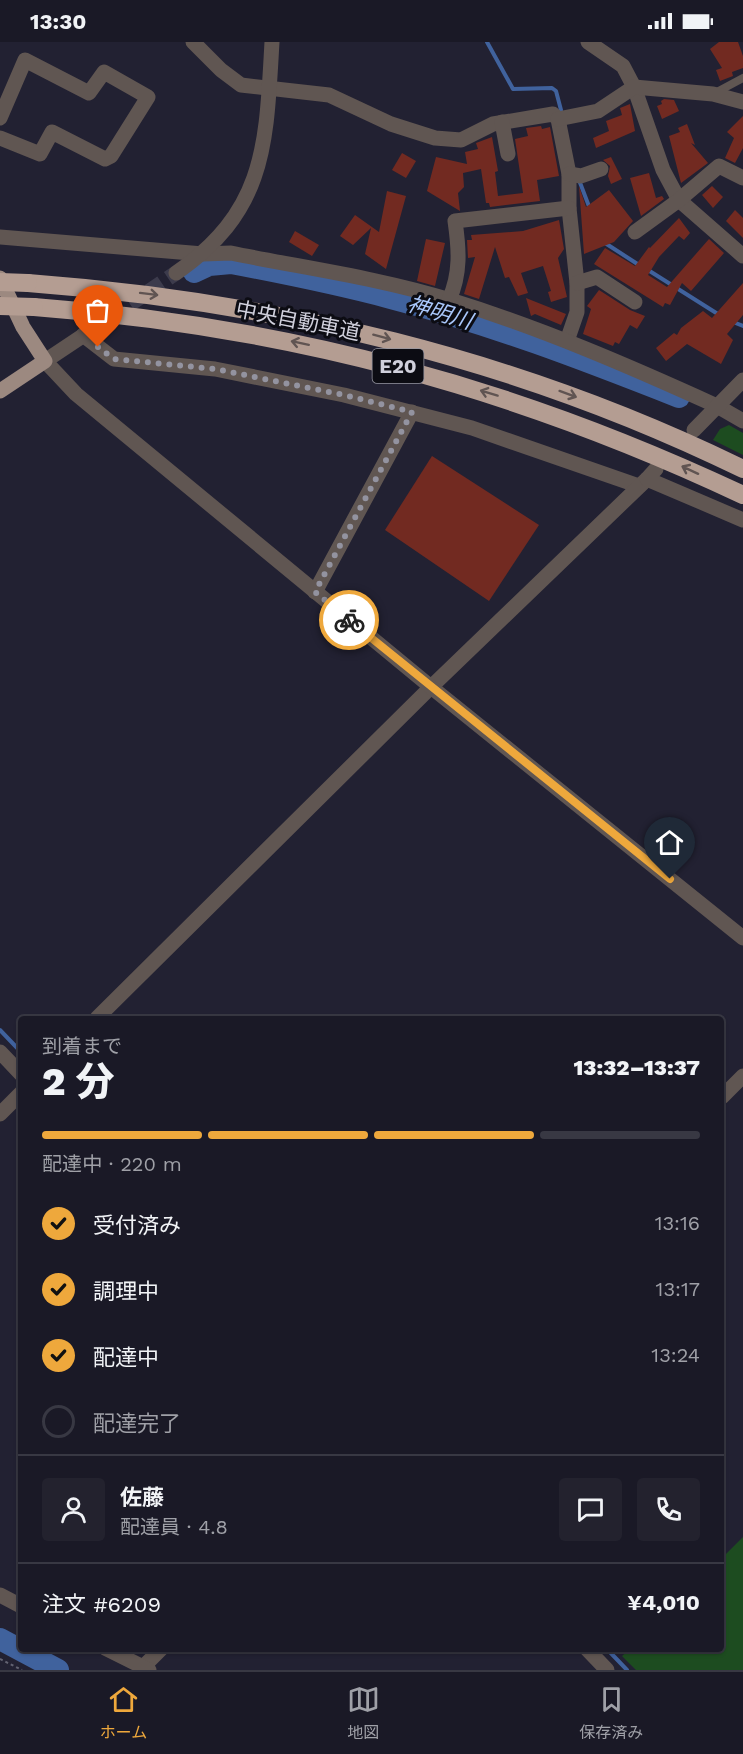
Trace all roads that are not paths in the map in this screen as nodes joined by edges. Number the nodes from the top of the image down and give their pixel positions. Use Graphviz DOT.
graph roads {
  1 [pos="193,42"];
  2 [pos="272,42"];
  3 [pos="588,42"];
  4 [pos="743,78"];
  5 [pos="634,87"];
  6 [pos="269,90"];
  7 [pos="713,94"];
  8 [pos="743,102"];
  9 [pos="0,118"];
  10 [pos="558,119"];
  11 [pos="502,123"];
  12 [pos="0,138"];
  13 [pos="508,154"];
  14 [pos="601,168"];
  15 [pos="569,174"];
  16 [pos="743,178"];
  17 [pos="679,200"];
  18 [pos="569,208"];
  19 [pos="635,232"];
  20 [pos="0,237"];
  21 [pos="203,254"];
  22 [pos="743,256"];
  23 [pos="176,273"];
  24 [pos="0,280"];
  25 [pos="577,283"];
  26 [pos="449,300"];
  27 [pos="635,302"];
  28 [pos="0,306"];
  29 [pos="567,341"];
  30 [pos="45,361"];
  31 [pos="743,380"];
  32 [pos="0,391"];
  33 [pos="717,406"];
  34 [pos="412,412"];
  35 [pos="743,421"];
  36 [pos="694,430"];
  37 [pos="743,469"];
  38 [pos="647,478"];
  39 [pos="743,495"];
  40 [pos="743,520"];
  41 [pos="315,592"];
  42 [pos="431,687"];
  43 [pos="743,938"];
  44 [pos="99,1016"];
  45 [pos="0,1052"];
  46 [pos="18,1071"];
  47 [pos="743,1076"];
  48 [pos="724,1095"];
  49 [pos="18,1096"];
  50 [pos="0,1114"];
  51 [pos="0,1595"];
  52 [pos="18,1604"];
  53 [pos="112,1652"];
  54 [pos="159,1652"];
  55 [pos="594,1652"];
  56 [pos="144,1669"];
  57 [pos="607,1670"];
  1 -- 6 [label="street"];
  2 -- 6 [label="street"];
  3 -- 5 [label="street"];
  4 -- 7 [label="lane"];
  5 -- 7 [label="street"];
  5 -- 10 [label="street"];
  5 -- 17 [label="street"];
  6 -- 11 [label="street"];
  6 -- 21 [label="street"];
  7 -- 8 [label="street"];
  9 -- 12 [label="street"];
  10 -- 11 [label="street"];
  10 -- 15 [label="street"];
  11 -- 13 [label="street"];
  14 -- 15 [label="street"];
  15 -- 18 [label="street"];
  16 -- 17 [label="street"];
  17 -- 19 [label="street"];
  17 -- 22 [label="street"];
  18 -- 25 [label="street"];
  18 -- 26 [label="street"];
  20 -- 21 [label="street"];
  21 -- 23 [label="street"];
  21 -- 26 [label="street"];
  24 -- 30 [label="main road"];
  24 -- 37 [label="highway, 中央自動車道 / E20, one-way, bridge"];
  25 -- 27 [label="street"];
  25 -- 29 [label="street"];
  26 -- 29 [label="street"];
  39 -- 28 [label="highway, 中央自動車道 / E20, one-way, bridge"];
  29 -- 33 [label="street"];
  30 -- 32 [label="main road"];
  30 -- 34 [label="street"];
  30 -- 41 [label="street"];
  31 -- 33 [label="street"];
  33 -- 35 [label="street"];
  33 -- 36 [label="street"];
  34 -- 38 [label="street"];
  34 -- 41 [label="street"];
  38 -- 40 [label="street"];
  38 -- 42 [label="street"];
  41 -- 42 [label="street"];
  42 -- 43 [label="street"];
  42 -- 44 [label="street"];
  45 -- 46 [label="street"];
  47 -- 48 [label="street"];
  49 -- 50 [label="street"];
  51 -- 52 [label="street"];
  53 -- 56 [label="street"];
  54 -- 56 [label="street"];
  55 -- 57 [label="street"];
}
